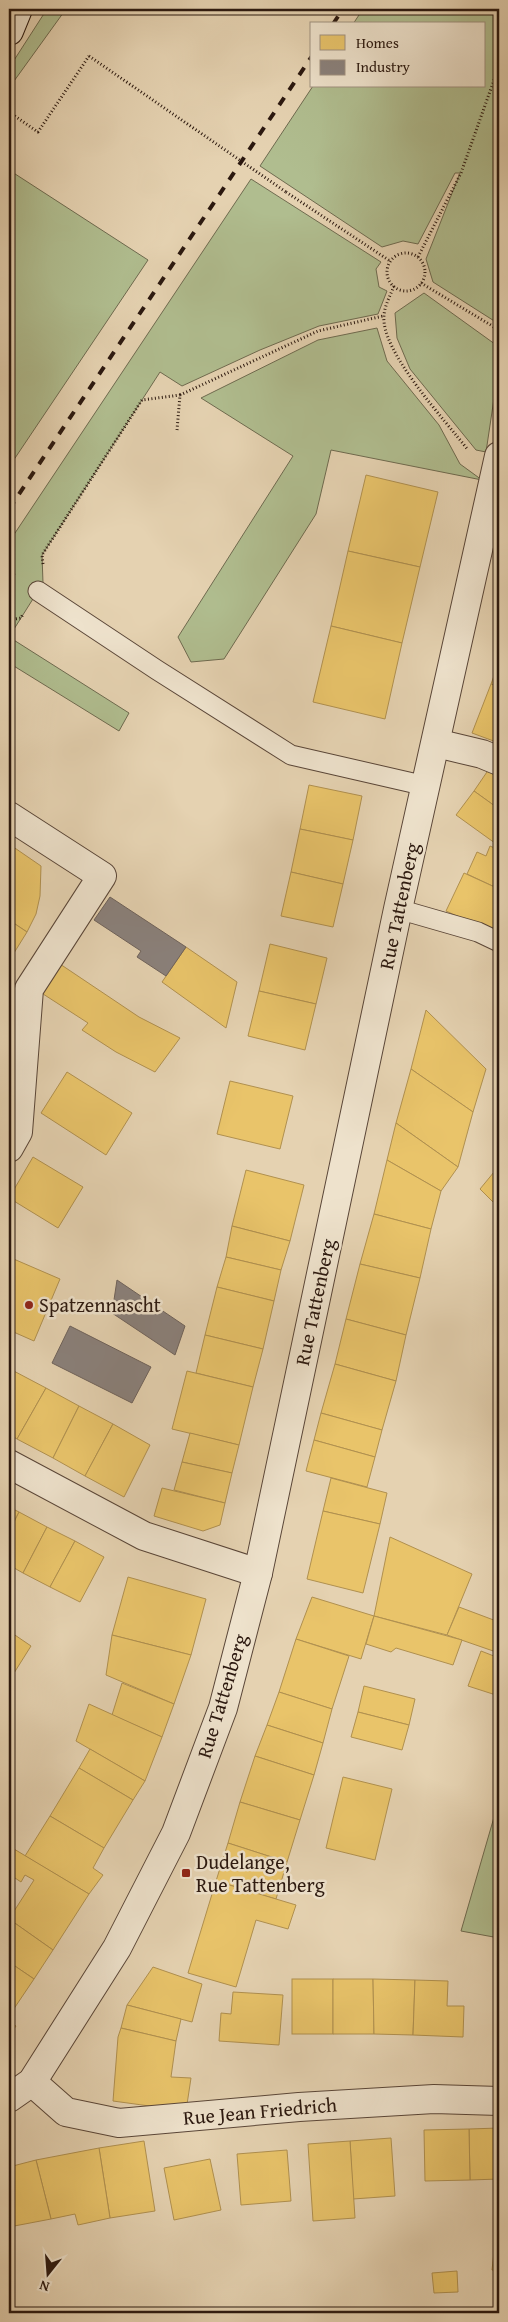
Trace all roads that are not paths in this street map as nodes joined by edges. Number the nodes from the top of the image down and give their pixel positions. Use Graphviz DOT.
graph roads {
  1 [pos="18,9"];
  2 [pos="9,31"];
  3 [pos="499,456"];
  4 [pos="38,591"];
  5 [pos="436,743"];
  6 [pos="499,761"];
  7 [pos="426,786"];
  8 [pos="9,816"];
  9 [pos="398,909"];
  10 [pos="499,942"];
  11 [pos="9,1148"];
  12 [pos="9,1464"];
  13 [pos="258,1573"];
  14 [pos="32,2082"];
  15 [pos="9,2098"];
  16 [pos="499,2101"];
  1 -- 2 [label="street"];
  3 -- 5 [label="street, Rue Tattenberg"];
  4 -- 7 [label="lane"];
  5 -- 6 [label="street"];
  5 -- 7 [label="street, Rue Tattenberg"];
  7 -- 9 [label="street, Rue Tattenberg"];
  8 -- 11 [label="street"];
  9 -- 10 [label="lane"];
  9 -- 13 [label="street, Rue Tattenberg"];
  12 -- 13 [label="street"];
  13 -- 14 [label="street, Rue Tattenberg"];
  14 -- 15 [label="street, Rue Tattenberg"];
  14 -- 16 [label="street, Rue Jean Friedrich"];
}
